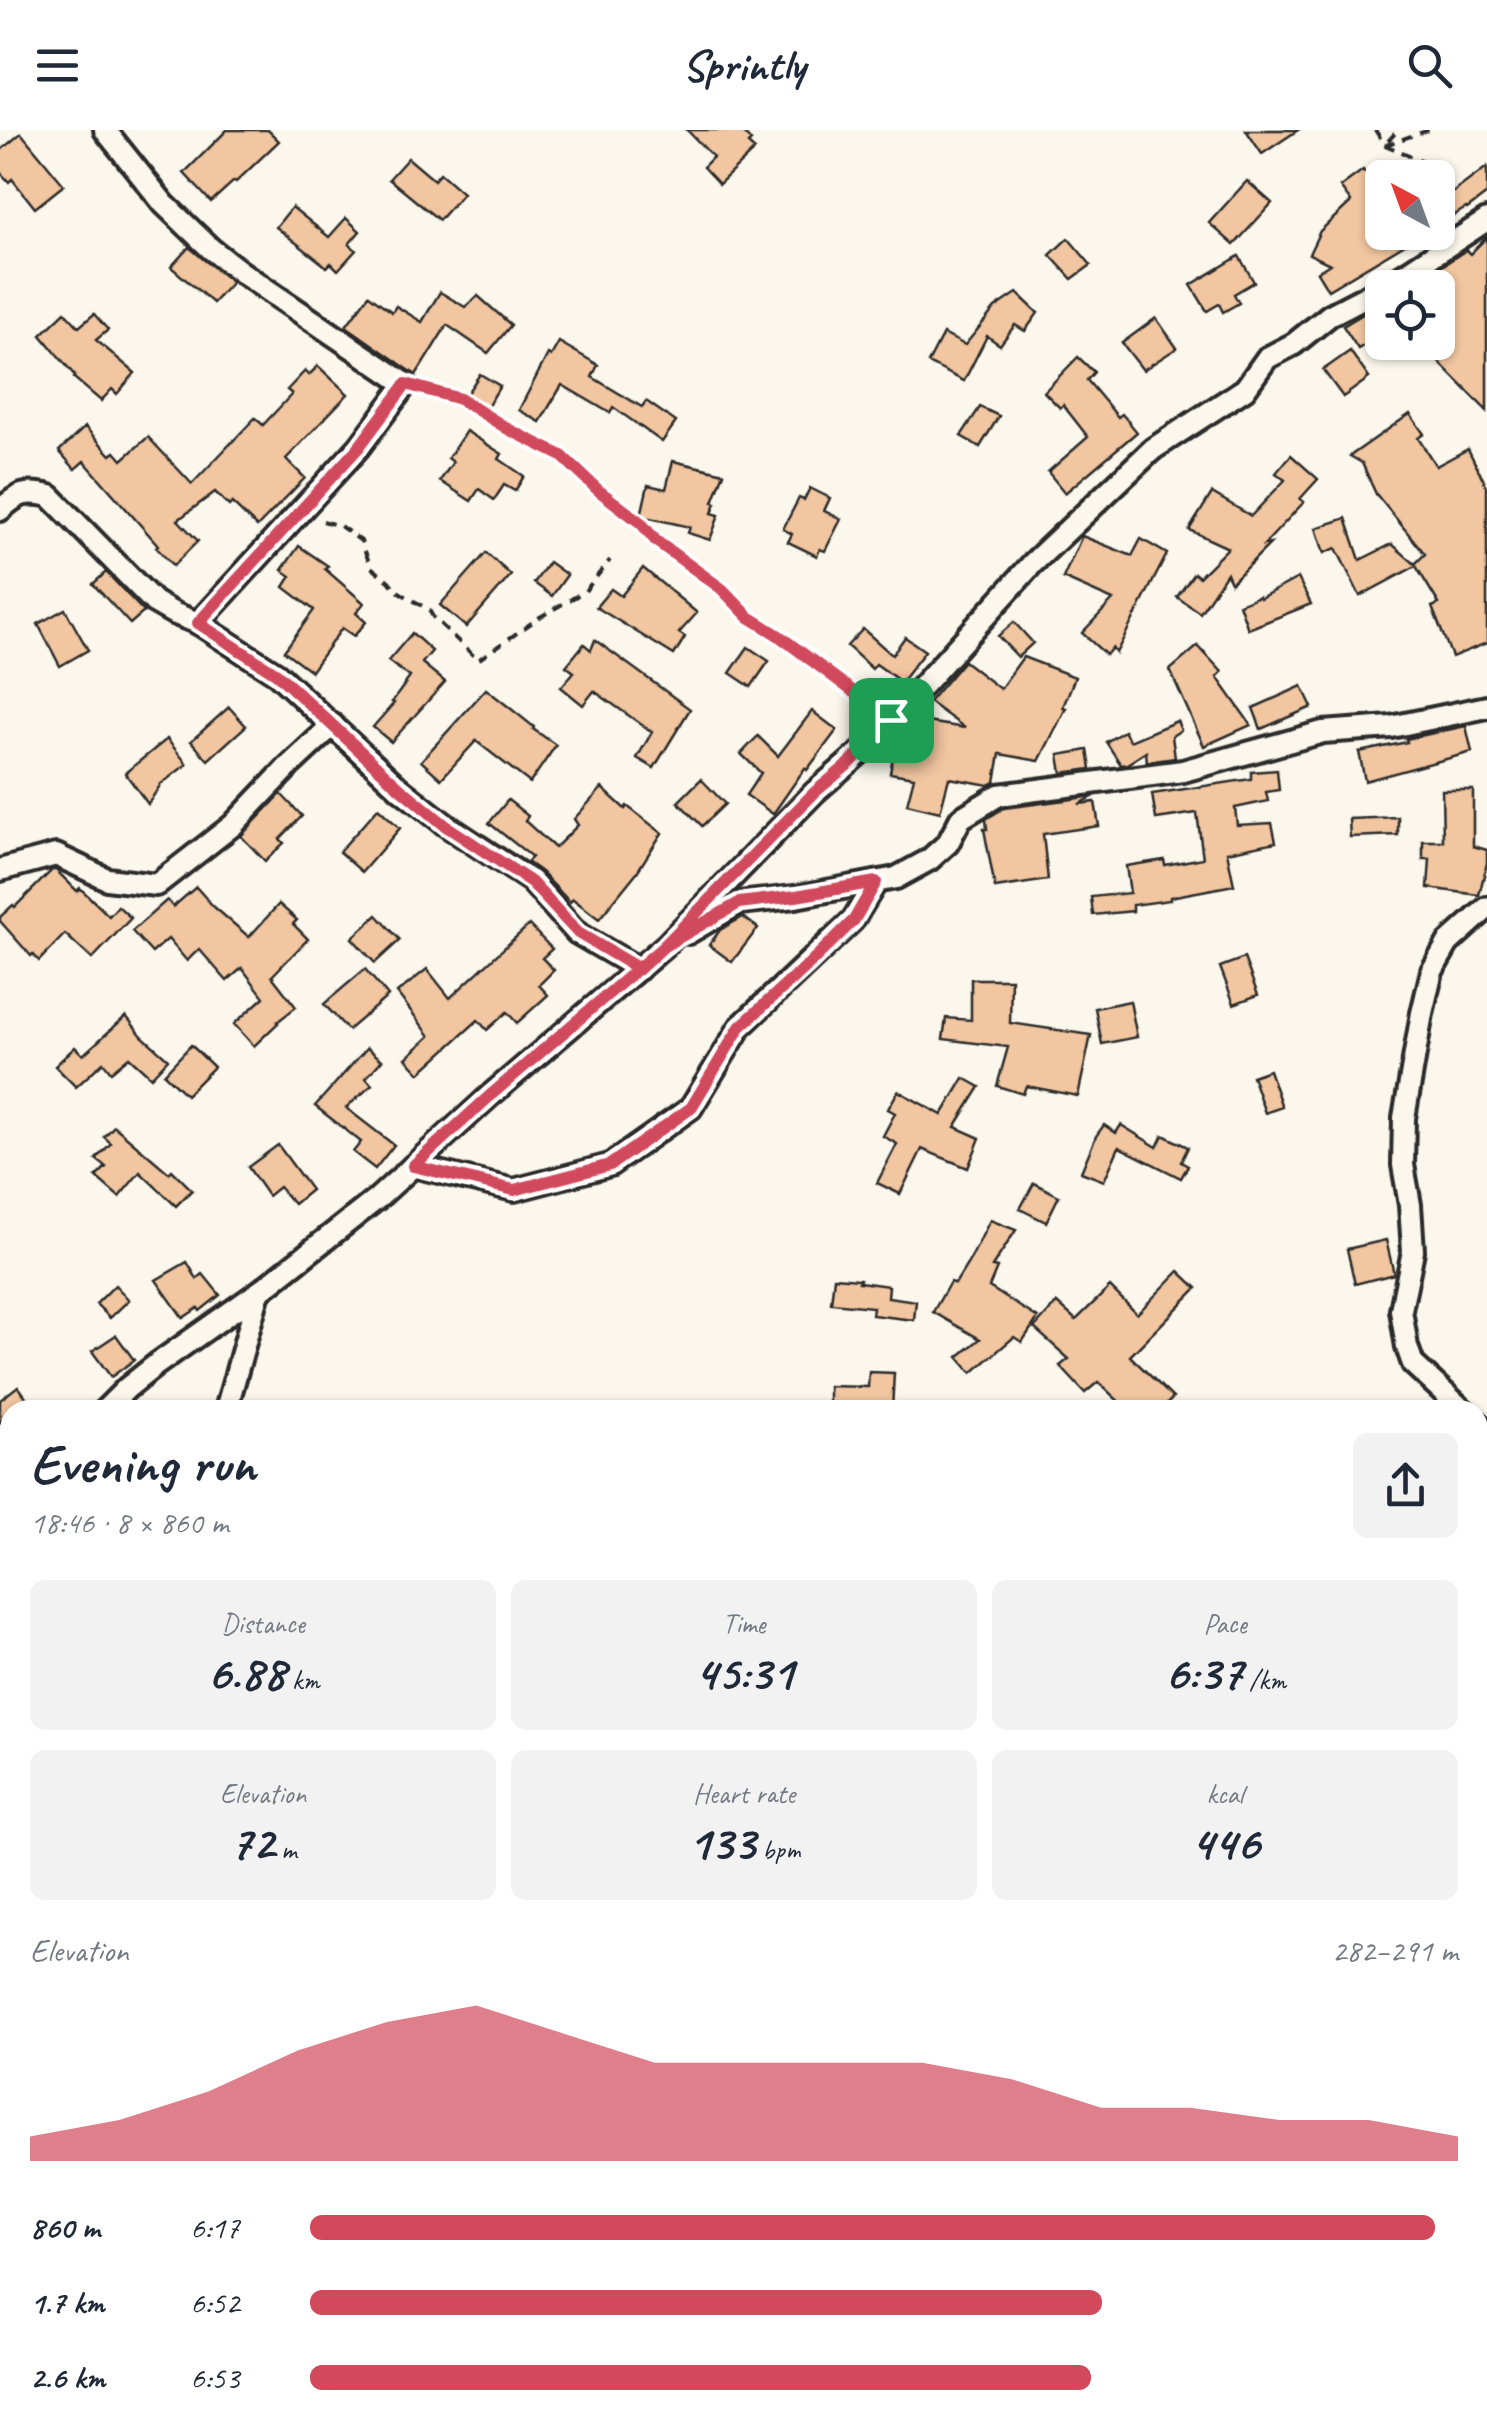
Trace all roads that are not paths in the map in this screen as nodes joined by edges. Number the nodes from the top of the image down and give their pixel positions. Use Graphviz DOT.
graph roads {
  1 [pos="105,130"];
  2 [pos="1487,220"];
  3 [pos="1411,270"];
  4 [pos="1365,297"];
  5 [pos="0,510"];
  6 [pos="198,623"];
  7 [pos="1487,707"];
  8 [pos="333,726"];
  9 [pos="0,870"];
  10 [pos="876,882"];
  11 [pos="1487,908"];
  12 [pos="664,946"];
  13 [pos="639,969"];
  14 [pos="413,1166"];
  15 [pos="259,1292"];
  16 [pos="115,1400"];
  17 [pos="229,1400"];
  18 [pos="1452,1400"];
  1 -- 6 [label="street"];
  2 -- 3 [label="street"];
  4 -- 12 [label="street"];
  5 -- 6 [label="street"];
  6 -- 8 [label="street"];
  7 -- 10 [label="street"];
  8 -- 9 [label="street"];
  8 -- 13 [label="street"];
  10 -- 12 [label="street"];
  10 -- 14 [label="street"];
  11 -- 18 [label="street"];
  12 -- 13 [label="street"];
  13 -- 14 [label="street"];
  14 -- 15 [label="street"];
  15 -- 16 [label="street"];
  15 -- 17 [label="street"];
}
